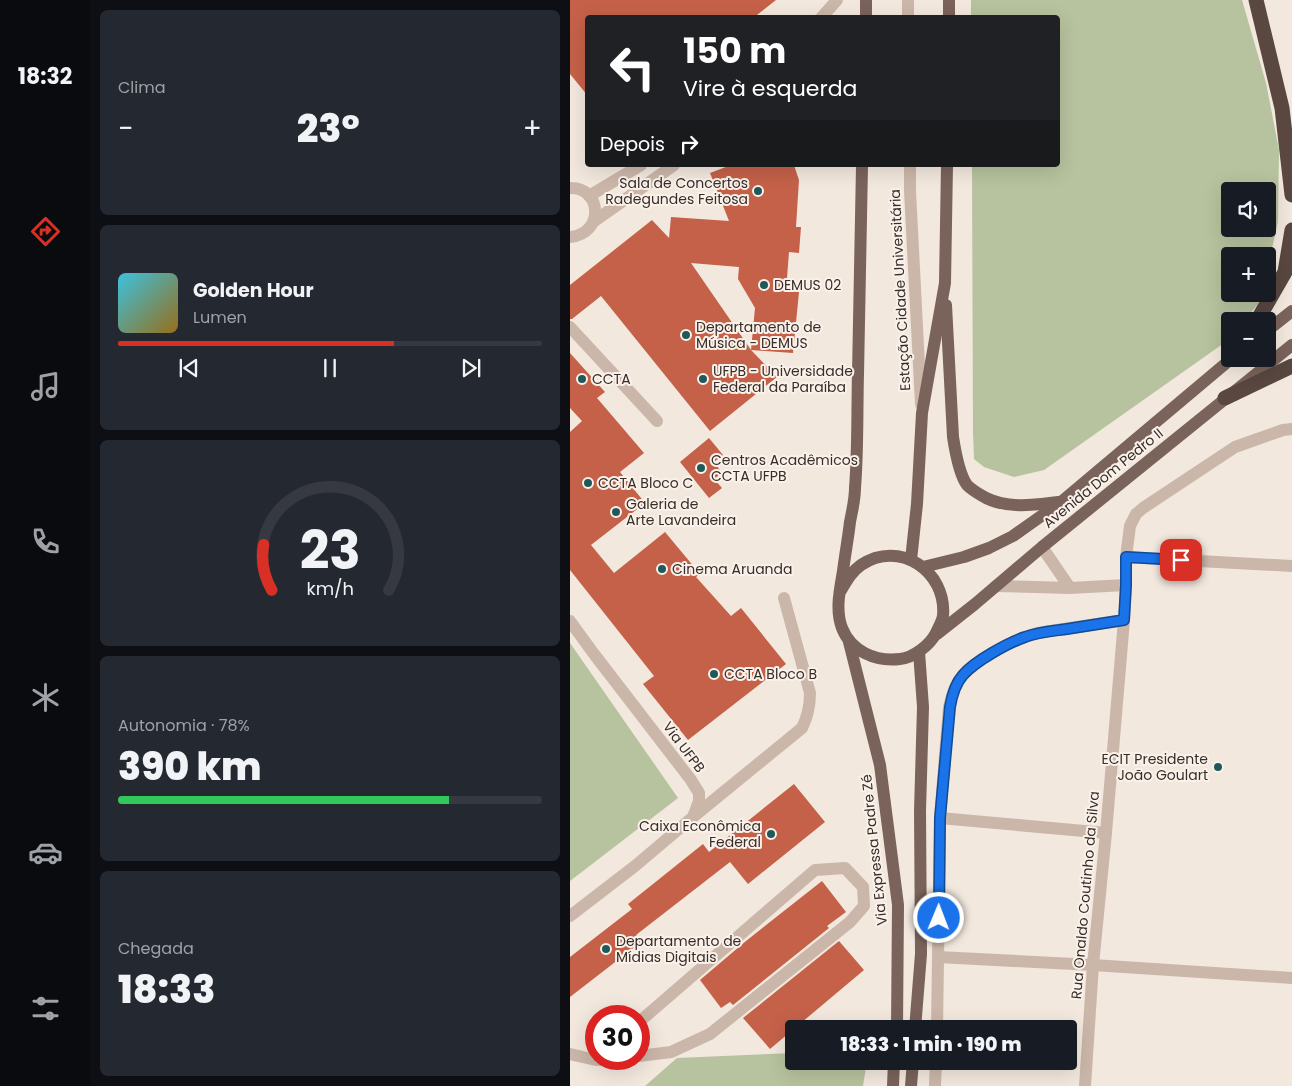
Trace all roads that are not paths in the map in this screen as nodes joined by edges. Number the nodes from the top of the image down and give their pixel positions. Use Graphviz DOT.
graph roads {
  1 [pos="837,0"];
  2 [pos="866,0"];
  3 [pos="908,0"];
  4 [pos="949,0"];
  5 [pos="1256,0"];
  6 [pos="823,15"];
  7 [pos="866,15"];
  8 [pos="908,15"];
  9 [pos="949,15"];
  10 [pos="638,167"];
  11 [pos="671,167"];
  12 [pos="862,167"];
  13 [pos="910,167"];
  14 [pos="946,167"];
  15 [pos="572,186"];
  16 [pos="1292,195"];
  17 [pos="590,196"];
  18 [pos="593,222"];
  19 [pos="1292,230"];
  20 [pos="570,237"];
  21 [pos="945,282"];
  22 [pos="1292,311"];
  23 [pos="1262,312"];
  24 [pos="1276,324"];
  25 [pos="570,327"];
  26 [pos="1292,345"];
  27 [pos="1292,366"];
  28 [pos="1221,367"];
  29 [pos="1225,398"];
  30 [pos="922,414"];
  31 [pos="657,421"];
  32 [pos="1292,429"];
  33 [pos="1061,502"];
  34 [pos="1042,547"];
  35 [pos="1126,557"];
  36 [pos="911,560"];
  37 [pos="1292,566"];
  38 [pos="923,567"];
  39 [pos="1126,585"];
  40 [pos="996,586"];
  41 [pos="1070,588"];
  42 [pos="840,592"];
  43 [pos="784,598"];
  44 [pos="1124,620"];
  45 [pos="570,621"];
  46 [pos="935,636"];
  47 [pos="849,642"];
  48 [pos="919,652"];
  49 [pos="693,817"];
  50 [pos="940,818"];
  51 [pos="1106,833"];
  52 [pos="570,916"];
  53 [pos="938,957"];
  54 [pos="1093,965"];
  55 [pos="1292,978"];
  56 [pos="650,1012"];
  57 [pos="897,1020"];
  58 [pos="916,1020"];
  59 [pos="937,1020"];
  60 [pos="570,1054"];
  61 [pos="650,1055"];
  62 [pos="585,1057"];
  63 [pos="893,1070"];
  64 [pos="912,1070"];
  65 [pos="936,1070"];
  66 [pos="892,1086"];
  67 [pos="911,1086"];
  68 [pos="936,1086"];
  69 [pos="1085,1086"];
  1 -- 6 [label="street"];
  2 -- 7 [label="main road"];
  3 -- 8 [label="street"];
  4 -- 9 [label="main road"];
  5 -- 16 [label="highway"];
  10 -- 17 [label="street"];
  11 -- 18 [label="street"];
  12 -- 42 [label="main road"];
  13 -- 30 [label="street, Estação Cidade Universitária"];
  14 -- 21 [label="main road"];
  15 -- 17 [label="street"];
  17 -- 18 [label="street"];
  18 -- 20 [label="street"];
  19 -- 23 [label="highway"];
  21 -- 30 [label="main road"];
  21 -- 33 [label="main road"];
  22 -- 24 [label="main road"];
  25 -- 31 [label="street"];
  26 -- 29 [label="main road, Avenida Dom Pedro II"];
  27 -- 29 [label="highway"];
  28 -- 33 [label="main road, Avenida Dom Pedro II"];
  29 -- 34 [label="main road, Avenida Dom Pedro II"];
  30 -- 36 [label="main road"];
  32 -- 35 [label="street, Rua Onaldo Coutinho da Silva"];
  33 -- 38 [label="main road, Avenida Dom Pedro II"];
  34 -- 40 [label="main road, Avenida Dom Pedro II"];
  34 -- 41 [label="street"];
  35 -- 37 [label="street"];
  35 -- 39 [label="street, Rua Onaldo Coutinho da Silva"];
  36 -- 38 [label="main road"];
  36 -- 42 [label="main road"];
  38 -- 46 [label="main road"];
  39 -- 41 [label="street"];
  39 -- 44 [label="street, Rua Onaldo Coutinho da Silva"];
  40 -- 41 [label="street"];
  40 -- 46 [label="main road, Avenida Dom Pedro II"];
  42 -- 47 [label="main road"];
  43 -- 49 [label="street"];
  44 -- 50 [label="street"];
  44 -- 51 [label="street, Rua Onaldo Coutinho da Silva"];
  45 -- 49 [label="street, Via UFPB"];
  46 -- 48 [label="main road"];
  47 -- 48 [label="main road"];
  47 -- 57 [label="main road, Via Expressa Padre Zé"];
  48 -- 58 [label="main road"];
  49 -- 52 [label="street"];
  50 -- 51 [label="street"];
  50 -- 53 [label="street"];
  51 -- 54 [label="street, Rua Onaldo Coutinho da Silva"];
  53 -- 54 [label="street"];
  53 -- 59 [label="street"];
  54 -- 55 [label="street"];
  54 -- 69 [label="street, Rua Onaldo Coutinho da Silva"];
  56 -- 61 [label="street"];
  60 -- 62 [label="street"];
  63 -- 66 [label="main road"];
  64 -- 67 [label="main road"];
  65 -- 68 [label="street"];
}
